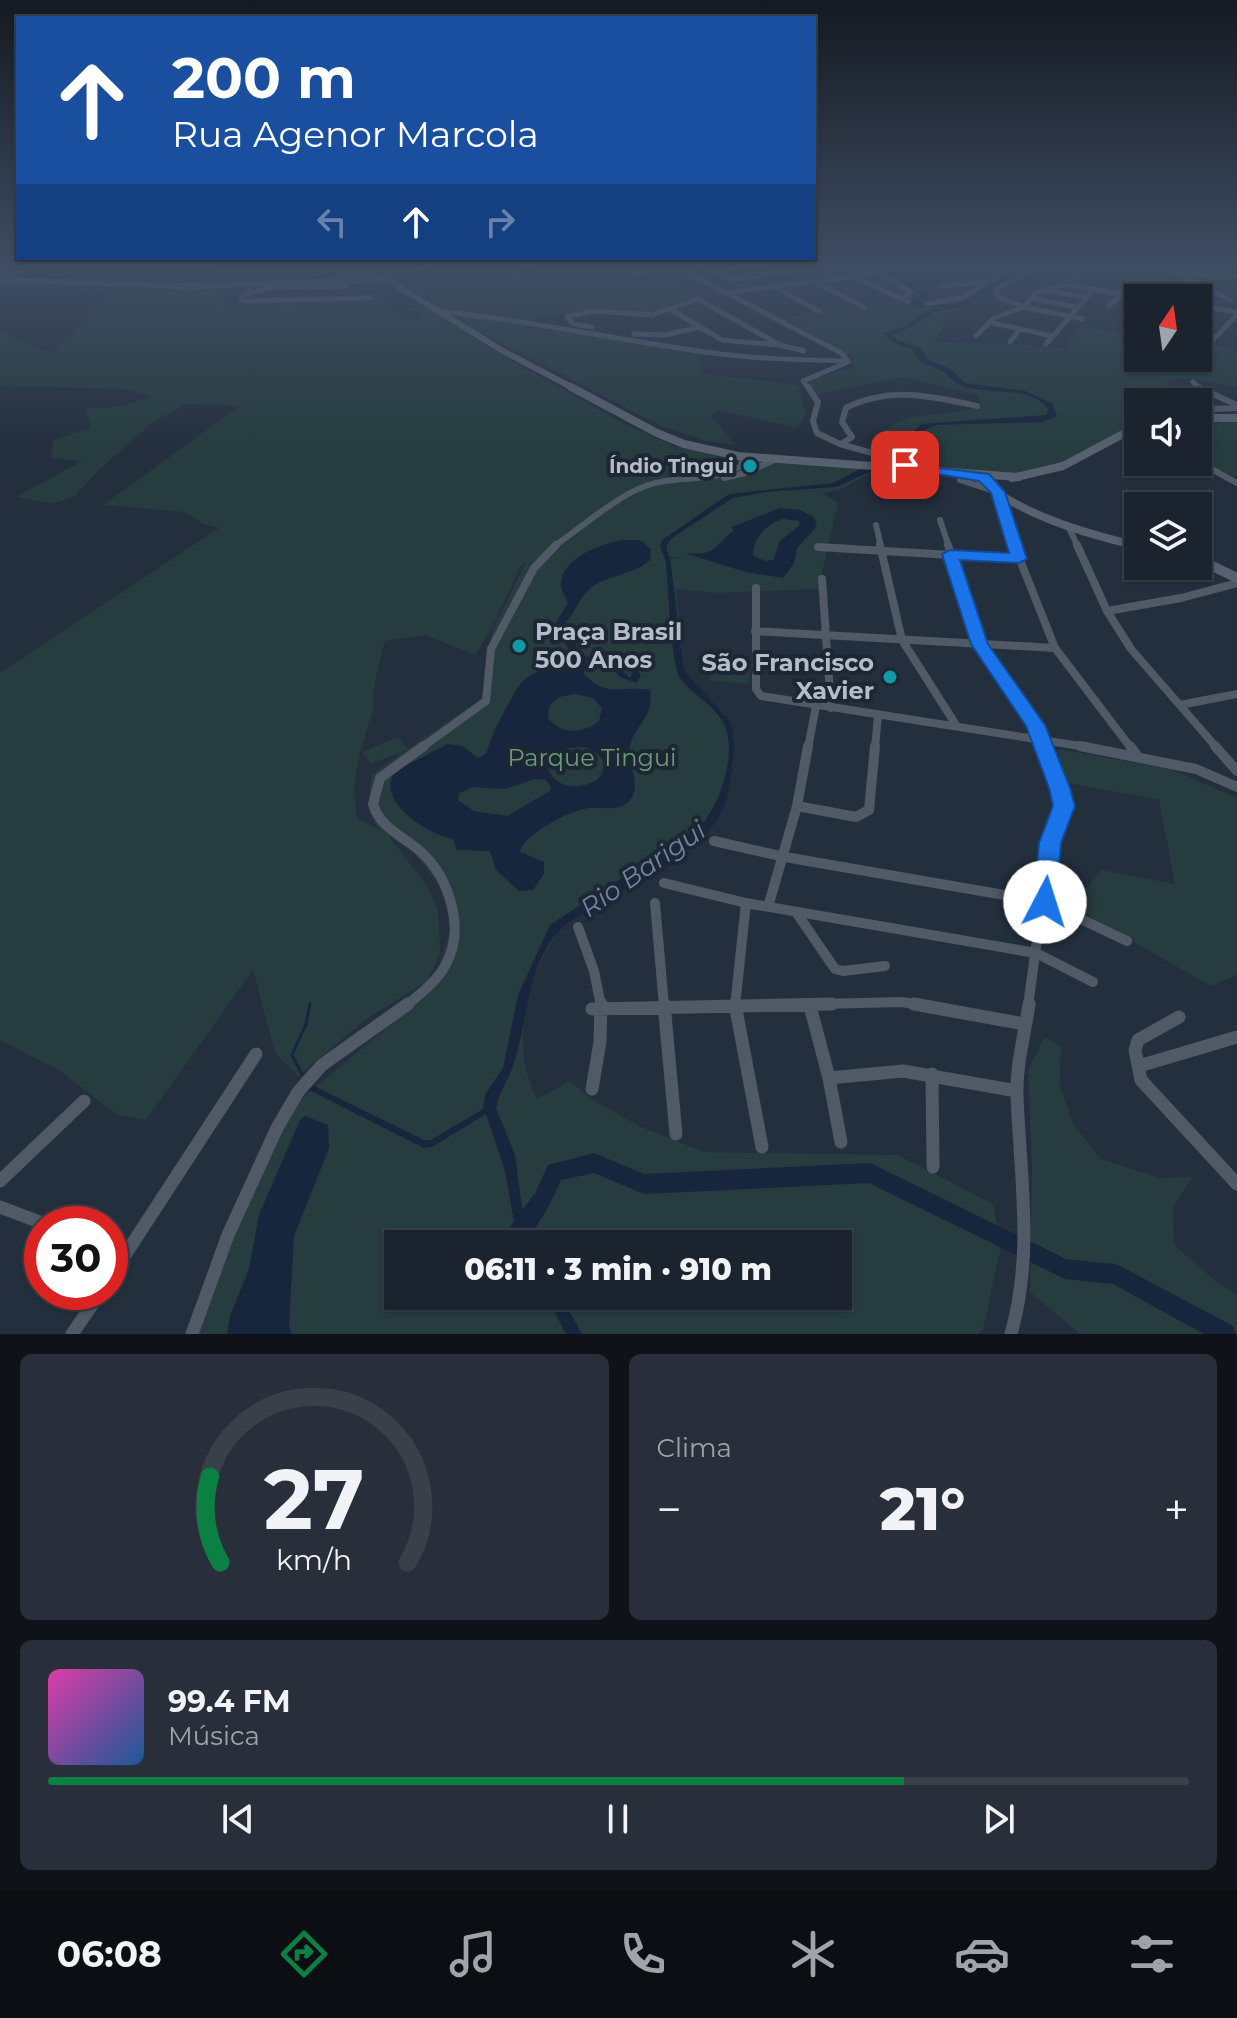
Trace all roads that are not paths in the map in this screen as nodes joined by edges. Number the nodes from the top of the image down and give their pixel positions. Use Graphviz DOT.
graph roads {
  1 [pos="467,327"];
  2 [pos="571,327"];
  3 [pos="590,327"];
  4 [pos="699,327"];
  5 [pos="700,327"];
  6 [pos="748,327"];
  7 [pos="795,327"];
  8 [pos="984,327"];
  9 [pos="1012,327"];
  10 [pos="1059,327"];
  11 [pos="1020,329"];
  12 [pos="629,335"];
  13 [pos="976,336"];
  14 [pos="1052,336"];
  15 [pos="1010,342"];
  16 [pos="1046,344"];
  17 [pos="780,345"];
  18 [pos="804,351"];
  19 [pos="848,361"];
  20 [pos="1193,382"];
  21 [pos="977,406"];
  22 [pos="1237,406"];
  23 [pos="1212,409"];
  24 [pos="1212,418"];
  25 [pos="1237,418"];
  26 [pos="847,428"];
  27 [pos="1124,434"];
  28 [pos="849,442"];
  29 [pos="840,444"];
  30 [pos="858,446"];
  31 [pos="741,456"];
  32 [pos="777,458"];
  33 [pos="763,463"];
  34 [pos="901,465"];
  35 [pos="1212,469"];
  36 [pos="979,477"];
  37 [pos="679,478"];
  38 [pos="960,480"];
  39 [pos="1237,483"];
  40 [pos="994,490"];
  41 [pos="940,520"];
  42 [pos="876,525"];
  43 [pos="1068,526"];
  44 [pos="1124,542"];
  45 [pos="818,547"];
  46 [pos="883,551"];
  47 [pos="950,554"];
  48 [pos="1019,559"];
  49 [pos="1212,567"];
  50 [pos="822,579"];
  51 [pos="1237,580"];
  52 [pos="756,588"];
  53 [pos="1107,611"];
  54 [pos="755,631"];
  55 [pos="826,635"];
  56 [pos="902,640"];
  57 [pos="980,644"];
  58 [pos="1055,648"];
  59 [pos="1237,694"];
  60 [pos="1180,705"];
  61 [pos="816,706"];
  62 [pos="831,708"];
  63 [pos="878,715"];
  64 [pos="956,725"];
  65 [pos="1039,738"];
  66 [pos="1137,755"];
  67 [pos="1237,771"];
  68 [pos="1237,787"];
  69 [pos="797,806"];
  70 [pos="714,841"];
  71 [pos="785,857"];
  72 [pos="664,883"];
  73 [pos="1045,902"];
  74 [pos="655,903"];
  75 [pos="746,903"];
  76 [pos="768,907"];
  77 [pos="796,912"];
  78 [pos="578,927"];
  79 [pos="1127,941"];
  80 [pos="1036,953"];
  81 [pos="885,966"];
  82 [pos="1093,982"];
  83 [pos="810,1006"];
  84 [pos="735,1007"];
  85 [pos="664,1009"];
  86 [pos="598,1010"];
  87 [pos="1179,1017"];
  88 [pos="1024,1024"];
  89 [pos="1237,1037"];
  90 [pos="256,1054"];
  91 [pos="1139,1066"];
  92 [pos="932,1074"];
  93 [pos="829,1078"];
  94 [pos="592,1089"];
  95 [pos="1017,1091"];
  96 [pos="84,1101"];
  97 [pos="676,1134"];
  98 [pos="841,1142"];
  99 [pos="762,1147"];
  100 [pos="933,1167"];
  101 [pos="0,1181"];
  102 [pos="1237,1184"];
  103 [pos="0,1207"];
  104 [pos="24,1216"];
  105 [pos="128,1250"];
  106 [pos="89,1310"];
  107 [pos="72,1334"];
  108 [pos="192,1334"];
  109 [pos="1011,1334"];
  1 -- 31 [label="main road"];
  2 -- 12 [label="street"];
  3 -- 12 [label="street"];
  4 -- 12 [label="street"];
  5 -- 17 [label="street"];
  6 -- 17 [label="street"];
  7 -- 19 [label="street"];
  8 -- 13 [label="street"];
  9 -- 11 [label="street"];
  10 -- 14 [label="street"];
  11 -- 14 [label="street"];
  11 -- 15 [label="street"];
  12 -- 19 [label="street"];
  14 -- 16 [label="street"];
  17 -- 18 [label="street"];
  19 -- 29 [label="street"];
  20 -- 22 [label="street"];
  21 -- 26 [label="street"];
  22 -- 23 [label="street"];
  24 -- 25 [label="main road"];
  26 -- 28 [label="street"];
  26 -- 30 [label="street"];
  27 -- 36 [label="main road"];
  28 -- 29 [label="street"];
  28 -- 30 [label="street"];
  29 -- 30 [label="street"];
  30 -- 34 [label="street"];
  31 -- 32 [label="main road"];
  31 -- 33 [label="street"];
  31 -- 37 [label="street"];
  32 -- 33 [label="street"];
  32 -- 34 [label="main road"];
  33 -- 37 [label="street"];
  34 -- 36 [label="main road"];
  34 -- 36 [label="main road"];
  35 -- 39 [label="street"];
  36 -- 40 [label="main road"];
  37 -- 108 [label="street"];
  38 -- 40 [label="street"];
  40 -- 43 [label="main road"];
  40 -- 48 [label="street"];
  41 -- 47 [label="street"];
  42 -- 46 [label="street"];
  43 -- 44 [label="main road"];
  43 -- 53 [label="street"];
  45 -- 46 [label="street"];
  46 -- 47 [label="street"];
  46 -- 56 [label="street"];
  47 -- 48 [label="street"];
  47 -- 57 [label="street"];
  48 -- 58 [label="street"];
  49 -- 51 [label="main road"];
  50 -- 55 [label="street"];
  51 -- 53 [label="street"];
  52 -- 54 [label="street"];
  53 -- 60 [label="street"];
  54 -- 55 [label="street"];
  54 -- 61 [label="street"];
  55 -- 56 [label="street"];
  55 -- 62 [label="street"];
  56 -- 57 [label="street"];
  56 -- 64 [label="street"];
  57 -- 58 [label="street"];
  57 -- 65 [label="street"];
  58 -- 66 [label="street"];
  59 -- 60 [label="street"];
  60 -- 67 [label="street"];
  61 -- 62 [label="street"];
  61 -- 69 [label="street"];
  62 -- 63 [label="street"];
  63 -- 64 [label="street"];
  63 -- 69 [label="street"];
  64 -- 65 [label="street"];
  65 -- 66 [label="street"];
  65 -- 73 [label="street"];
  66 -- 68 [label="street"];
  69 -- 71 [label="street"];
  70 -- 71 [label="street"];
  71 -- 73 [label="street"];
  71 -- 76 [label="street"];
  72 -- 75 [label="street"];
  73 -- 79 [label="street"];
  73 -- 80 [label="street"];
  74 -- 85 [label="street"];
  75 -- 76 [label="street"];
  75 -- 84 [label="street"];
  76 -- 77 [label="street"];
  77 -- 80 [label="street"];
  77 -- 81 [label="street"];
  78 -- 86 [label="street"];
  80 -- 82 [label="street"];
  80 -- 88 [label="street"];
  83 -- 84 [label="street"];
  83 -- 88 [label="street"];
  83 -- 93 [label="street"];
  84 -- 85 [label="street"];
  84 -- 99 [label="street"];
  85 -- 86 [label="street"];
  85 -- 97 [label="street"];
  86 -- 94 [label="street"];
  87 -- 91 [label="street"];
  88 -- 95 [label="street"];
  89 -- 91 [label="street"];
  90 -- 105 [label="street"];
  91 -- 102 [label="street"];
  92 -- 93 [label="street"];
  92 -- 95 [label="street"];
  92 -- 100 [label="street"];
  93 -- 98 [label="street"];
  95 -- 109 [label="street"];
  96 -- 101 [label="street"];
  103 -- 104 [label="street"];
  106 -- 107 [label="street"];
}
